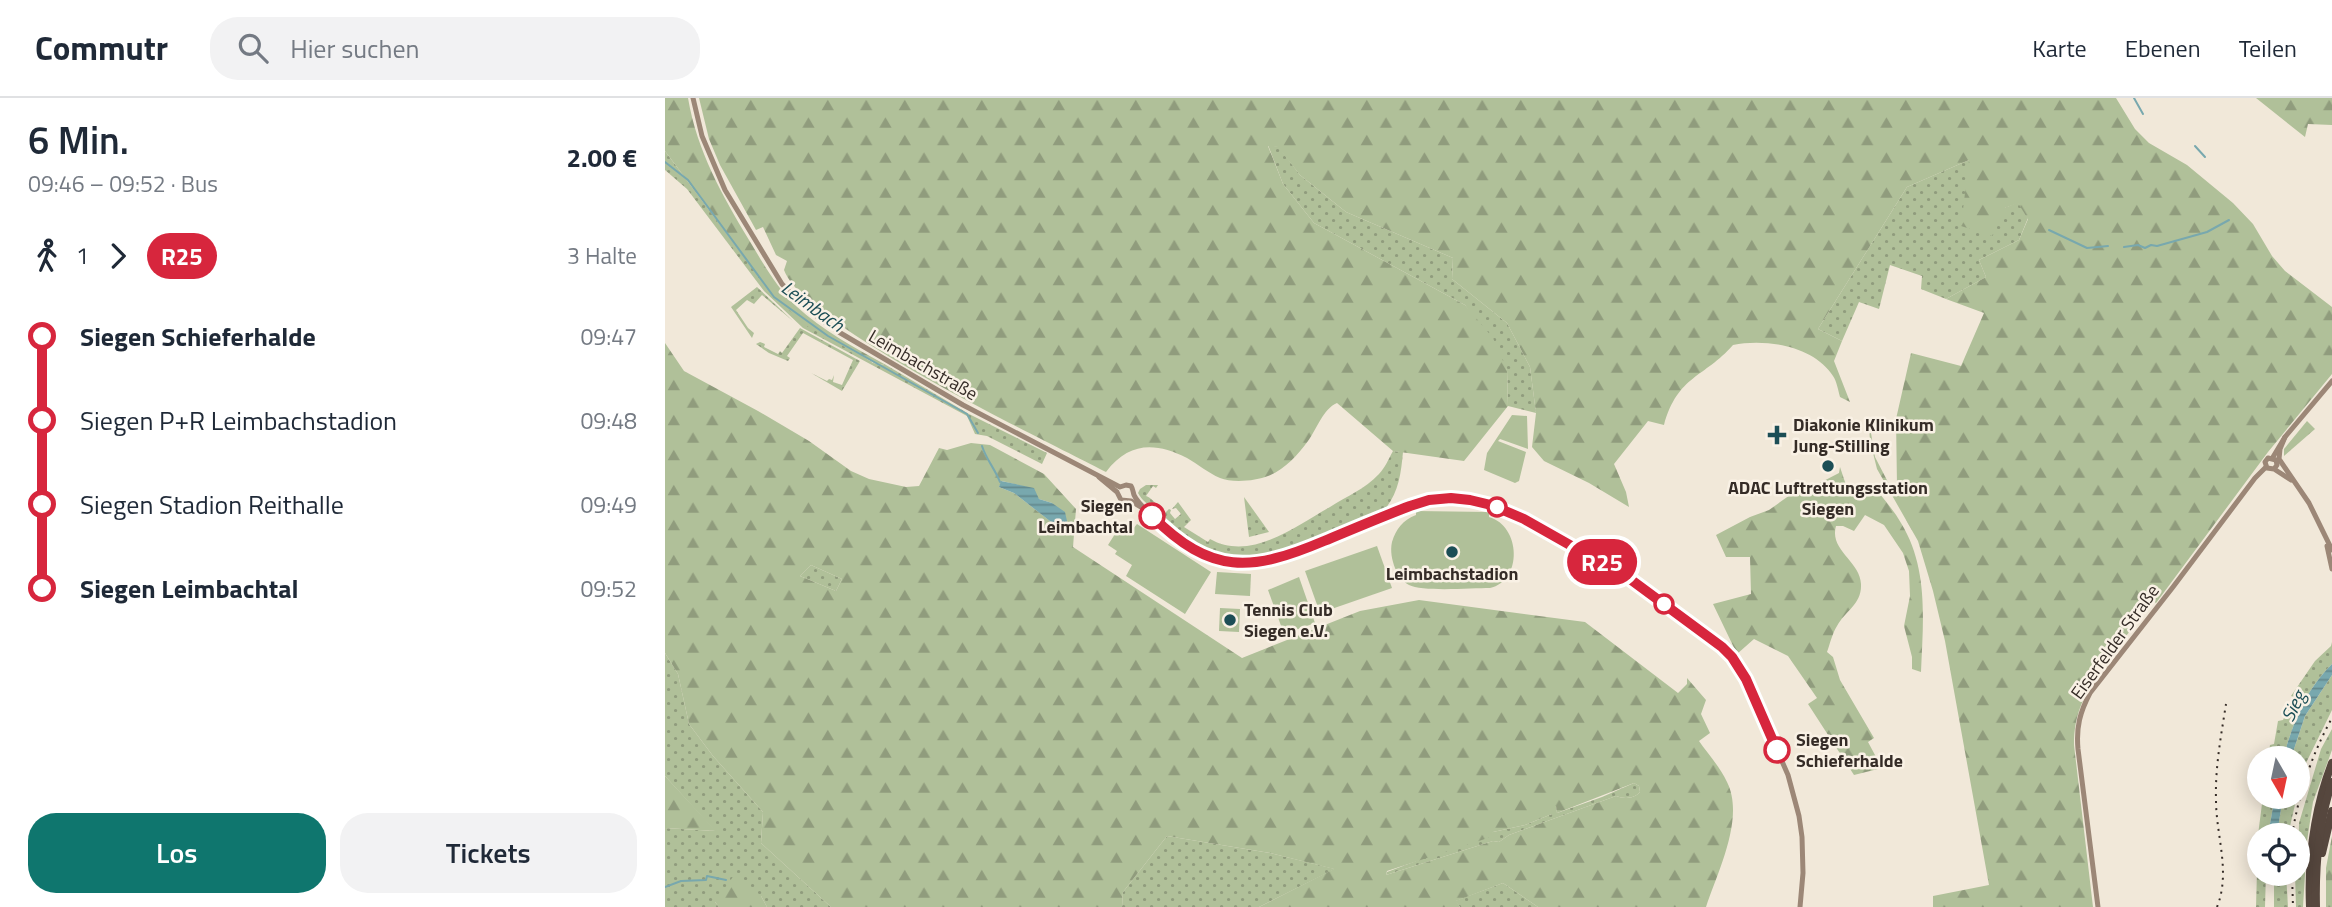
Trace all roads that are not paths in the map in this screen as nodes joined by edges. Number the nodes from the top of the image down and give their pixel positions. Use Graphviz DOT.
graph roads {
  1 [pos="693,98"];
  2 [pos="2332,381"];
  3 [pos="2285,437"];
  4 [pos="2273,457"];
  5 [pos="2266,467"];
  6 [pos="2276,467"];
  7 [pos="2294,482"];
  8 [pos="1119,489"];
  9 [pos="1133,498"];
  10 [pos="2326,539"];
  11 [pos="2332,550"];
  12 [pos="2332,569"];
  13 [pos="2332,763"];
  14 [pos="2332,782"];
  15 [pos="2332,811"];
  16 [pos="2314,906"];
  17 [pos="1800,907"];
  18 [pos="2098,907"];
  1 -- 8 [label="main road, Leimbachstraße"];
  2 -- 3 [label="main road, Eiserfelder Straße"];
  3 -- 4 [label="main road, Eiserfelder Straße"];
  3 -- 7 [label="main road"];
  4 -- 5 [label="main road, Eiserfelder Straße"];
  4 -- 6 [label="main road"];
  5 -- 6 [label="main road"];
  5 -- 18 [label="main road, Eiserfelder Straße"];
  6 -- 7 [label="main road"];
  7 -- 10 [label="main road"];
  8 -- 9 [label="main road, Leimbachstraße"];
  8 -- 9 [label="main road, Leimbachstraße"];
  9 -- 17 [label="main road, Leimbachstraße"];
  10 -- 11 [label="main road"];
  10 -- 12 [label="main road"];
  13 -- 16 [label="highway"];
  14 -- 16 [label="highway"];
  15 -- 16 [label="highway"];
}
